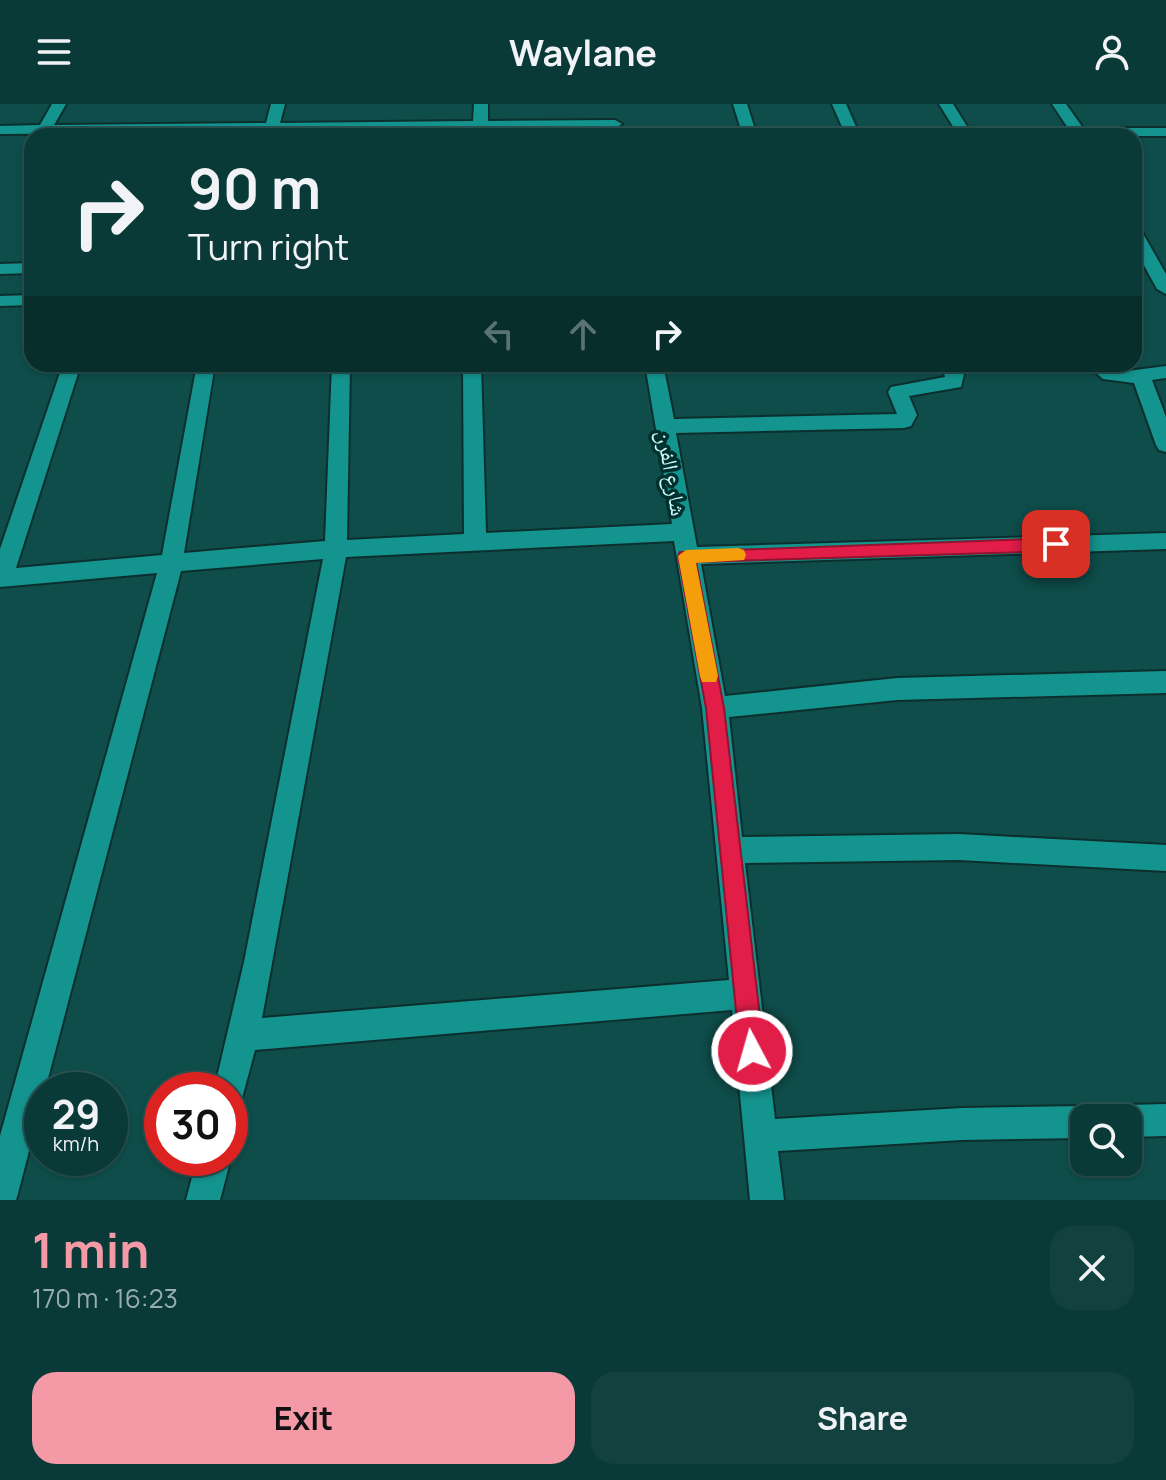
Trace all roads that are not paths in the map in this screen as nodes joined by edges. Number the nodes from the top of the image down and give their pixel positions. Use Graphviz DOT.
graph roads {
  1 [pos="59,104"];
  2 [pos="278,104"];
  3 [pos="481,104"];
  4 [pos="613,104"];
  5 [pos="740,104"];
  6 [pos="839,104"];
  7 [pos="946,104"];
  8 [pos="1059,104"];
  9 [pos="384,125"];
  10 [pos="160,127"];
  11 [pos="46,128"];
  12 [pos="102,128"];
  13 [pos="188,128"];
  14 [pos="272,128"];
  15 [pos="328,128"];
  16 [pos="432,128"];
  17 [pos="480,128"];
  18 [pos="616,128"];
  19 [pos="748,128"];
  20 [pos="850,128"];
  21 [pos="961,128"];
  22 [pos="1076,128"];
  23 [pos="24,129"];
  24 [pos="0,130"];
  25 [pos="1142,132"];
  26 [pos="1166,132"];
  27 [pos="1142,246"];
  28 [pos="24,268"];
  29 [pos="0,269"];
  30 [pos="1166,289"];
  31 [pos="24,300"];
  32 [pos="0,301"];
  33 [pos="69,372"];
  34 [pos="205,372"];
  35 [pos="341,372"];
  36 [pos="472,372"];
  37 [pos="655,372"];
  38 [pos="954,372"];
  39 [pos="1102,372"];
  40 [pos="1166,372"];
  41 [pos="1141,375"];
  42 [pos="664,426"];
  43 [pos="1166,445"];
  44 [pos="1166,541"];
  45 [pos="475,543"];
  46 [pos="684,544"];
  47 [pos="336,549"];
  48 [pos="172,561"];
  49 [pos="1,578"];
  50 [pos="1166,682"];
  51 [pos="715,708"];
  52 [pos="732,850"];
  53 [pos="1166,858"];
  54 [pos="746,994"];
  55 [pos="244,1035"];
  56 [pos="235,1072"];
  57 [pos="1166,1120"];
  58 [pos="1142,1121"];
  59 [pos="1070,1122"];
  60 [pos="761,1136"];
  61 [pos="209,1176"];
  62 [pos="0,1197"];
  63 [pos="203,1200"];
  64 [pos="767,1200"];
  1 -- 11 [label="street"];
  2 -- 14 [label="street"];
  3 -- 17 [label="street"];
  4 -- 18 [label="street"];
  5 -- 19 [label="street"];
  6 -- 20 [label="street"];
  7 -- 21 [label="street"];
  8 -- 22 [label="street"];
  9 -- 15 [label="street"];
  9 -- 16 [label="street"];
  10 -- 12 [label="street"];
  10 -- 13 [label="street"];
  23 -- 24 [label="street"];
  25 -- 26 [label="street"];
  27 -- 30 [label="street"];
  28 -- 29 [label="street"];
  31 -- 32 [label="street"];
  33 -- 49 [label="street"];
  34 -- 48 [label="street"];
  35 -- 47 [label="street"];
  36 -- 45 [label="street"];
  37 -- 42 [label="street, شارع الفرن"];
  38 -- 42 [label="street"];
  39 -- 41 [label="street"];
  40 -- 41 [label="street"];
  41 -- 43 [label="street"];
  42 -- 46 [label="street, شارع الفرن"];
  44 -- 46 [label="street"];
  45 -- 46 [label="street"];
  45 -- 47 [label="street"];
  46 -- 51 [label="street, شارع الفرن"];
  47 -- 48 [label="street"];
  47 -- 55 [label="street"];
  48 -- 49 [label="street"];
  48 -- 62 [label="street"];
  50 -- 51 [label="street"];
  51 -- 52 [label="street, شارع الفرن"];
  52 -- 53 [label="street"];
  52 -- 54 [label="street, شارع الفرن"];
  54 -- 55 [label="street"];
  54 -- 60 [label="street, شارع الفرن"];
  55 -- 56 [label="street"];
  57 -- 58 [label="street"];
  59 -- 60 [label="street"];
  60 -- 64 [label="street, شارع الفرن"];
  61 -- 63 [label="street"];
}
